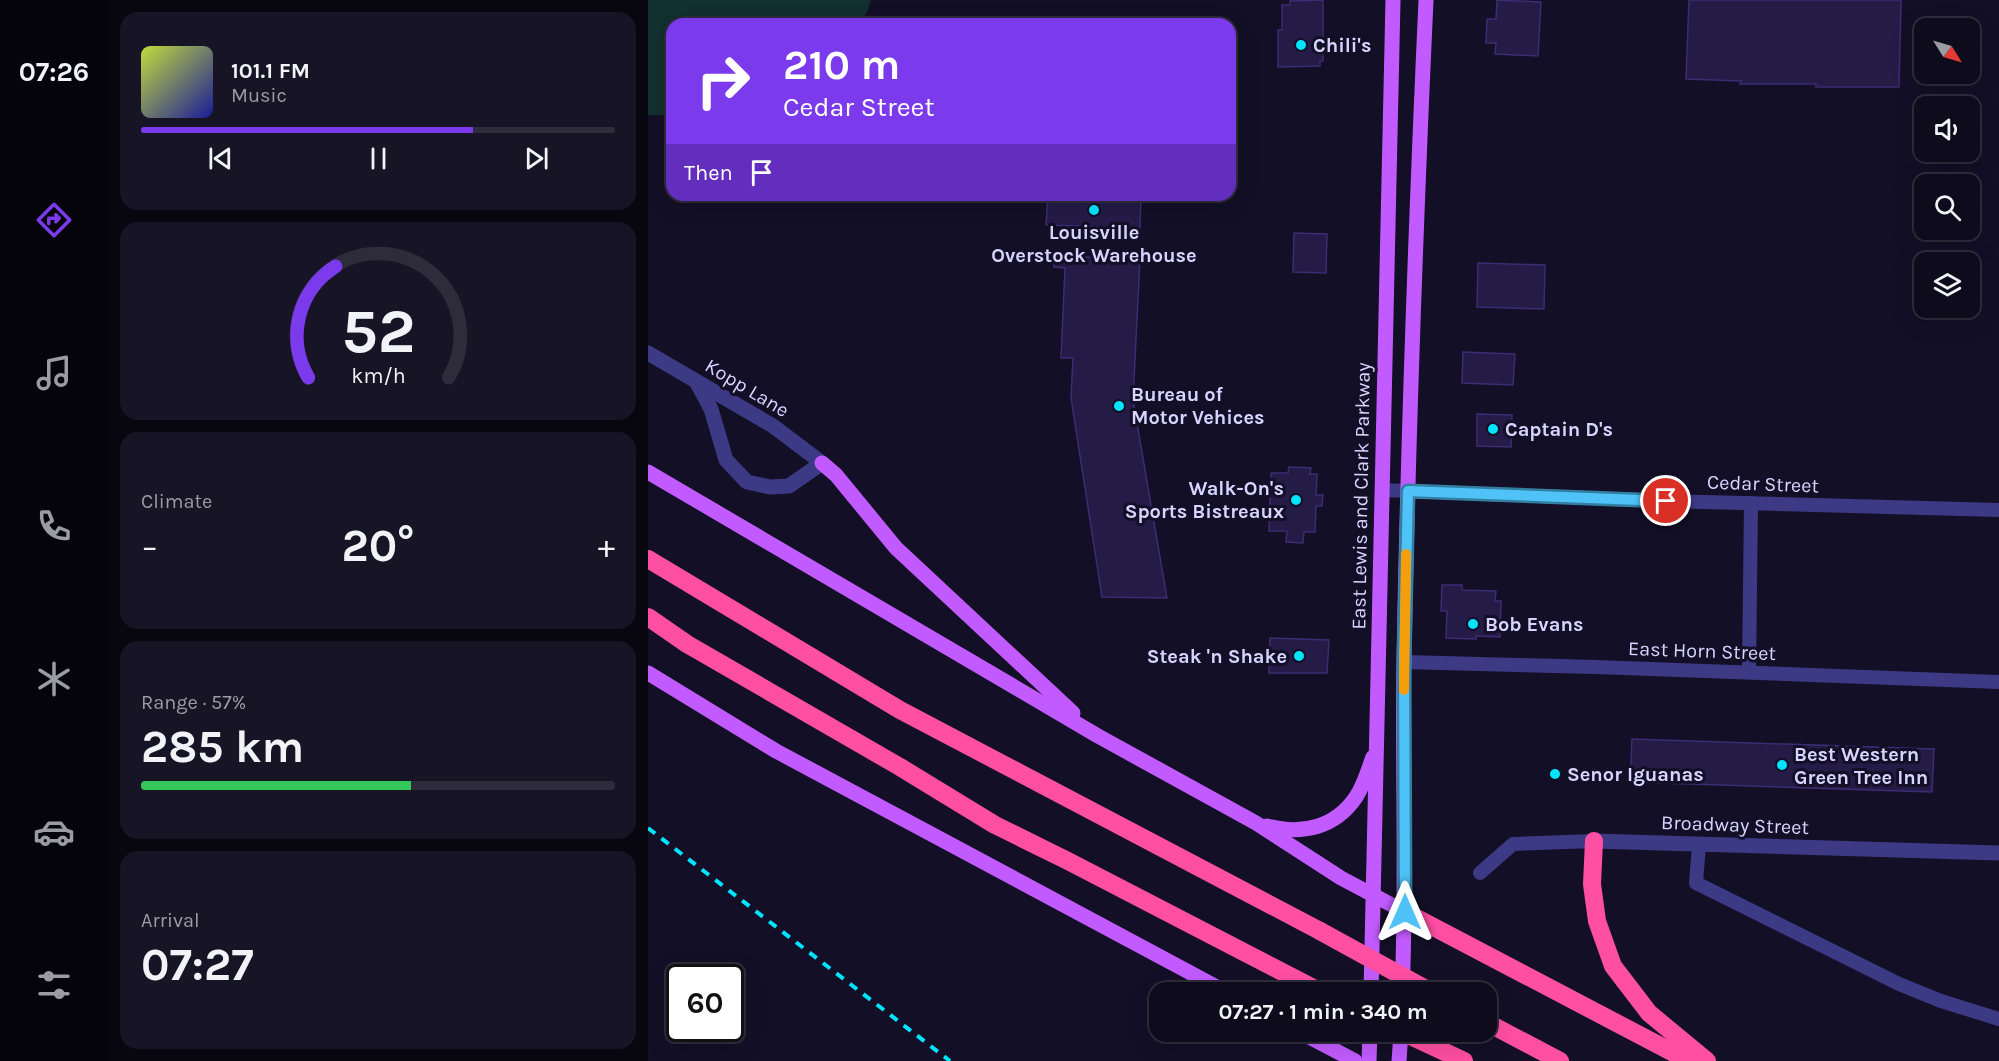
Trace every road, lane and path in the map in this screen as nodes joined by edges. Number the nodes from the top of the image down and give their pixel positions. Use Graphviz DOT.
graph roads {
  1 [pos="1393,0"];
  2 [pos="1426,0"];
  3 [pos="648,353"];
  4 [pos="696,381"];
  5 [pos="822,463"];
  6 [pos="648,472"];
  7 [pos="1382,490"];
  8 [pos="1408,491"];
  9 [pos="1751,504"];
  10 [pos="1999,510"];
  11 [pos="648,559"];
  12 [pos="648,617"];
  13 [pos="1404,662"];
  14 [pos="1749,672"];
  15 [pos="648,673"];
  16 [pos="1999,681"];
  17 [pos="1098,736"];
  18 [pos="1377,746"];
  19 [pos="1256,824"];
  20 [pos="1594,841"];
  21 [pos="1699,845"];
  22 [pos="1999,854"];
  23 [pos="1480,873"];
  24 [pos="1374,895"];
  25 [pos="1405,912"];
  26 [pos="1207,982"];
  27 [pos="1302,982"];
  28 [pos="1371,982"];
  29 [pos="1402,982"];
  30 [pos="1413,982"];
  31 [pos="1999,1019"];
  32 [pos="1497,1028"];
  33 [pos="1319,1042"];
  34 [pos="1370,1042"];
  35 [pos="1400,1042"];
  36 [pos="1422,1042"];
  37 [pos="1355,1061"];
  38 [pos="1369,1061"];
  39 [pos="1399,1061"];
  40 [pos="1463,1061"];
  41 [pos="1561,1061"];
  42 [pos="1689,1061"];
  43 [pos="1707,1061"];
  1 -- 7 [label="main road, East Lewis and Clark Parkway"];
  2 -- 8 [label="main road"];
  3 -- 4 [label="street, Kopp Lane"];
  4 -- 5 [label="street, Kopp Lane"];
  4 -- 5 [label="street"];
  5 -- 17 [label="main road"];
  6 -- 17 [label="main road"];
  7 -- 8 [label="street, Cedar Street"];
  7 -- 18 [label="main road, East Lewis and Clark Parkway"];
  8 -- 9 [label="street, Cedar Street"];
  8 -- 13 [label="main road"];
  9 -- 10 [label="street, Cedar Street"];
  9 -- 14 [label="street"];
  11 -- 30 [label="highway, bridge"];
  12 -- 27 [label="highway"];
  13 -- 14 [label="street, East Horn Street"];
  13 -- 25 [label="main road"];
  14 -- 16 [label="street, East Horn Street"];
  15 -- 26 [label="main road"];
  17 -- 19 [label="main road"];
  18 -- 19 [label="main road"];
  18 -- 24 [label="main road, East Lewis and Clark Parkway"];
  19 -- 24 [label="main road"];
  20 -- 21 [label="street, Broadway Street"];
  20 -- 23 [label="street, Broadway Street"];
  20 -- 43 [label="highway"];
  21 -- 22 [label="street, Broadway Street"];
  21 -- 31 [label="street"];
  24 -- 25 [label="main road"];
  24 -- 28 [label="main road, East Lewis and Clark Parkway"];
  25 -- 29 [label="main road"];
  25 -- 42 [label="highway"];
  32 -- 41 [label="highway"];
  33 -- 37 [label="main road"];
  34 -- 38 [label="main road"];
  35 -- 39 [label="main road"];
  36 -- 40 [label="highway"];
}
